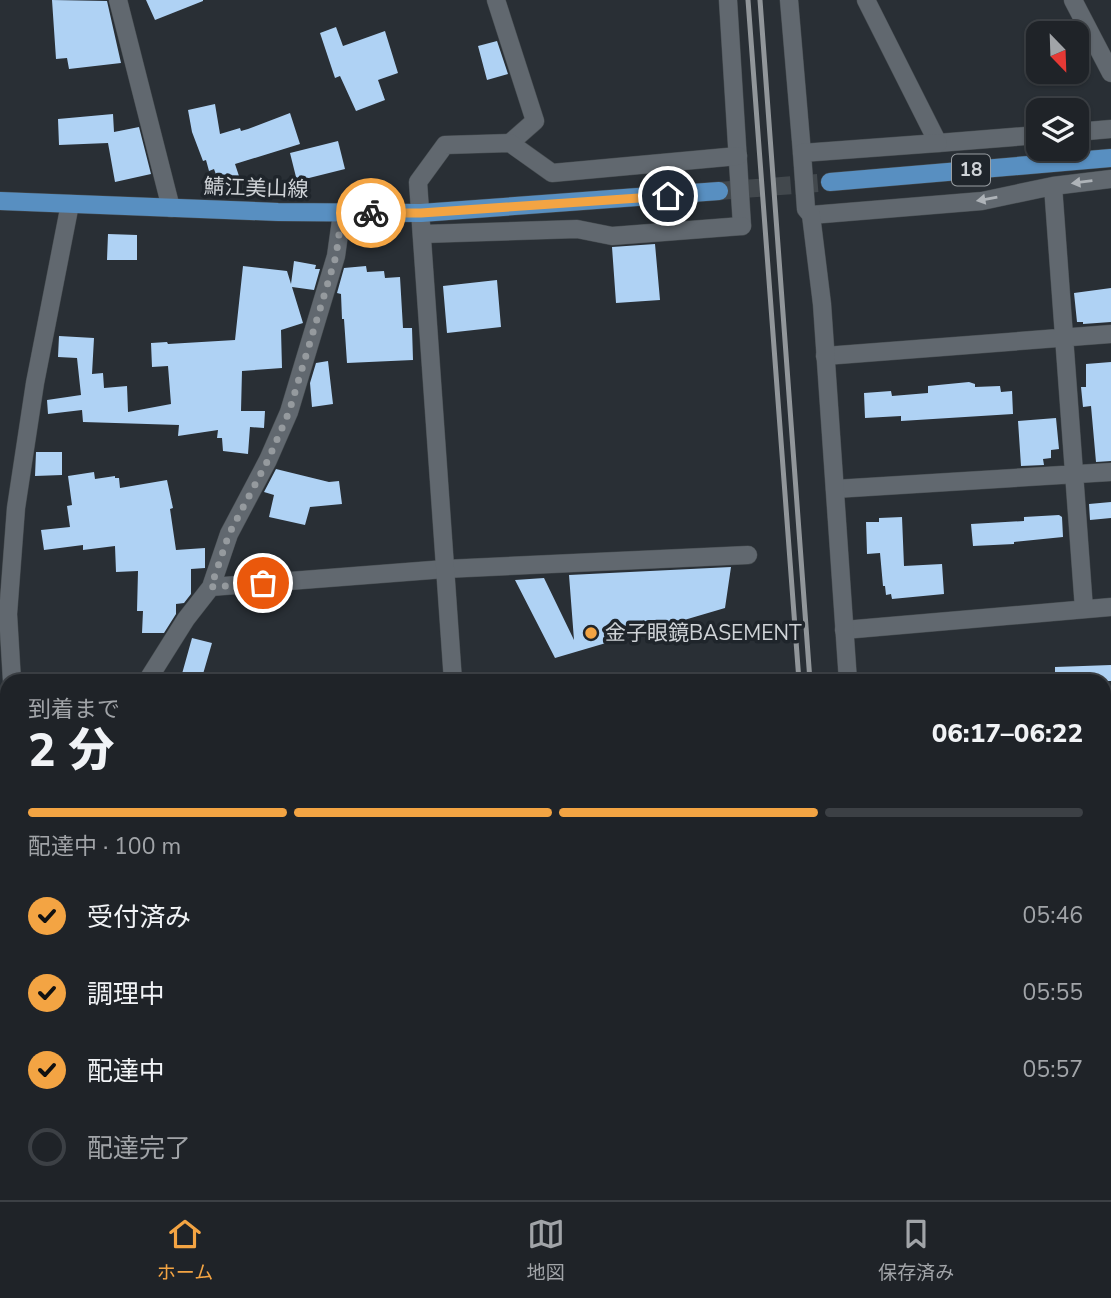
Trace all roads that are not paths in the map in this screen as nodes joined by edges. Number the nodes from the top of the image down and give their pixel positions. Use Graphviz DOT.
graph roads {
  1 [pos="118,0"];
  2 [pos="496,0"];
  3 [pos="727,0"];
  4 [pos="789,0"];
  5 [pos="866,0"];
  6 [pos="1073,0"];
  7 [pos="1111,73"];
  8 [pos="1111,129"];
  9 [pos="1089,131"];
  10 [pos="1026,136"];
  11 [pos="510,143"];
  12 [pos="938,143"];
  13 [pos="802,153"];
  14 [pos="738,156"];
  15 [pos="1111,158"];
  16 [pos="1111,179"];
  17 [pos="830,182"];
  18 [pos="1053,186"];
  19 [pos="719,191"];
  20 [pos="0,201"];
  21 [pos="70,204"];
  22 [pos="171,208"];
  23 [pos="342,213"];
  24 [pos="421,213"];
  25 [pos="811,215"];
  26 [pos="423,234"];
  27 [pos="1111,334"];
  28 [pos="1063,336"];
  29 [pos="825,356"];
  30 [pos="1111,472"];
  31 [pos="1073,474"];
  32 [pos="835,489"];
  33 [pos="748,555"];
  34 [pos="445,569"];
  35 [pos="211,587"];
  36 [pos="1111,607"];
  37 [pos="1084,609"];
  38 [pos="844,630"];
  39 [pos="12,674"];
  40 [pos="151,674"];
  41 [pos="452,674"];
  42 [pos="847,674"];
  1 -- 22 [label="street"];
  2 -- 11 [label="street"];
  3 -- 14 [label="street"];
  4 -- 13 [label="street"];
  5 -- 12 [label="street"];
  6 -- 7 [label="street"];
  8 -- 9 [label="street"];
  10 -- 12 [label="street"];
  11 -- 14 [label="street"];
  11 -- 24 [label="street"];
  12 -- 13 [label="street"];
  13 -- 25 [label="street"];
  14 -- 26 [label="street"];
  15 -- 17 [label="main road, 18"];
  16 -- 18 [label="street, one-way"];
  18 -- 25 [label="street, one-way"];
  18 -- 28 [label="street"];
  19 -- 24 [label="main road, 鯖江美山線"];
  20 -- 21 [label="main road, 鯖江美山線"];
  21 -- 22 [label="main road, 鯖江美山線"];
  21 -- 39 [label="street"];
  22 -- 23 [label="main road, 鯖江美山線"];
  23 -- 24 [label="main road, 鯖江美山線"];
  23 -- 35 [label="street"];
  24 -- 26 [label="street"];
  25 -- 29 [label="street"];
  26 -- 34 [label="street"];
  27 -- 28 [label="street"];
  28 -- 29 [label="street"];
  28 -- 31 [label="street"];
  29 -- 32 [label="street"];
  30 -- 31 [label="street"];
  31 -- 32 [label="street"];
  31 -- 37 [label="street"];
  32 -- 38 [label="street"];
  33 -- 34 [label="street"];
  34 -- 35 [label="street"];
  34 -- 41 [label="street"];
  35 -- 40 [label="street"];
  36 -- 37 [label="street"];
  37 -- 38 [label="street"];
  38 -- 42 [label="street"];
}
